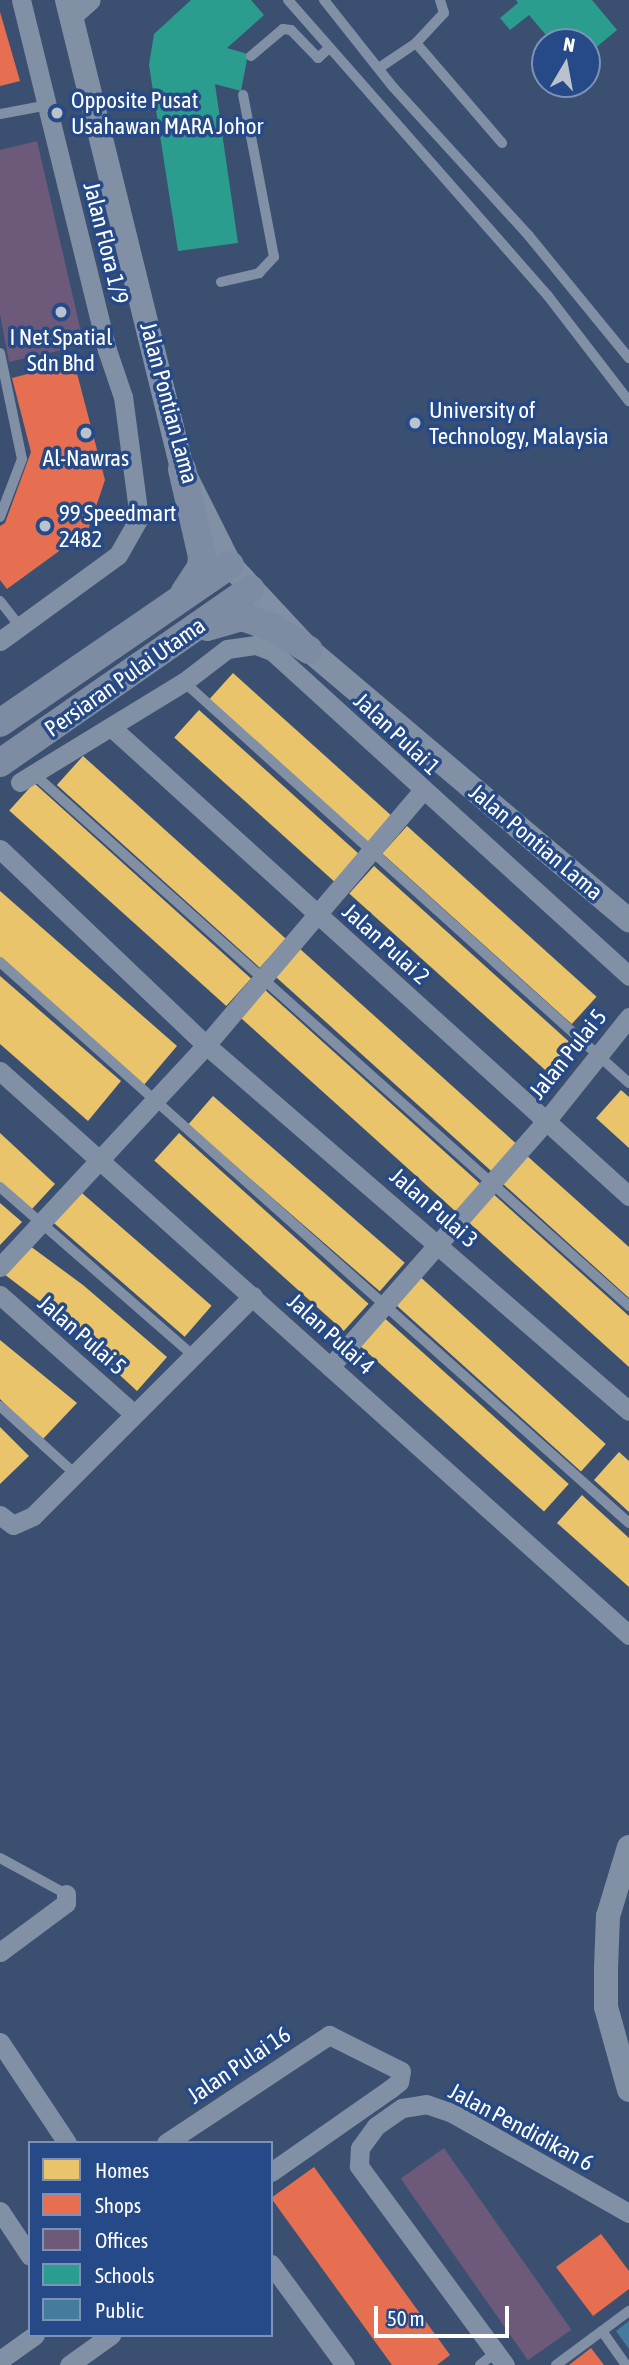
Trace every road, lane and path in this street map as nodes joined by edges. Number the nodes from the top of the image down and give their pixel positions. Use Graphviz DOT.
graph roads {
  1 [pos="21,0"];
  2 [pos="91,0"];
  3 [pos="288,0"];
  4 [pos="440,0"];
  5 [pos="330,2"];
  6 [pos="70,9"];
  7 [pos="416,43"];
  8 [pos="328,49"];
  9 [pos="251,55"];
  10 [pos="379,68"];
  11 [pos="243,94"];
  12 [pos="47,105"];
  13 [pos="0,114"];
  14 [pos="502,142"];
  15 [pos="221,282"];
  16 [pos="0,354"];
  17 [pos="629,358"];
  18 [pos="2,378"];
  19 [pos="629,401"];
  20 [pos="182,469"];
  21 [pos="0,517"];
  22 [pos="230,565"];
  23 [pos="250,590"];
  24 [pos="0,601"];
  25 [pos="171,607"];
  26 [pos="20,627"];
  27 [pos="179,639"];
  28 [pos="0,641"];
  29 [pos="309,650"];
  30 [pos="184,682"];
  31 [pos="0,723"];
  32 [pos="111,727"];
  33 [pos="18,773"];
  34 [pos="422,791"];
  35 [pos="0,849"];
  36 [pos="370,853"];
  37 [pos="317,914"];
  38 [pos="629,920"];
  39 [pos="0,962"];
  40 [pos="629,976"];
  41 [pos="264,977"];
  42 [pos="629,1017"];
  43 [pos="206,1045"];
  44 [pos="599,1055"];
  45 [pos="0,1071"];
  46 [pos="629,1083"];
  47 [pos="155,1099"];
  48 [pos="545,1121"];
  49 [pos="98,1159"];
  50 [pos="492,1182"];
  51 [pos="0,1187"];
  52 [pos="629,1196"];
  53 [pos="39,1222"];
  54 [pos="438,1244"];
  55 [pos="0,1267"];
  56 [pos="0,1295"];
  57 [pos="253,1296"];
  58 [pos="629,1306"];
  59 [pos="383,1307"];
  60 [pos="195,1356"];
  61 [pos="330,1367"];
  62 [pos="0,1406"];
  63 [pos="629,1411"];
  64 [pos="132,1412"];
  65 [pos="73,1472"];
  66 [pos="6,1520"];
  67 [pos="629,1523"];
  68 [pos="629,1634"];
  69 [pos="629,1847"];
  70 [pos="0,1858"];
  71 [pos="66,1894"];
  72 [pos="0,1952"];
  73 [pos="0,2042"];
  74 [pos="629,2090"];
  75 [pos="66,2141"];
  76 [pos="169,2141"];
  77 [pos="273,2171"];
  78 [pos="0,2211"];
  79 [pos="629,2213"];
  80 [pos="28,2253"];
  81 [pos="273,2267"];
  82 [pos="629,2311"];
  83 [pos="602,2331"];
  84 [pos="32,2337"];
  85 [pos="108,2337"];
  86 [pos="501,2359"];
  87 [pos="0,2360"];
  88 [pos="69,2365"];
  89 [pos="345,2365"];
  90 [pos="480,2365"];
  91 [pos="556,2365"];
  92 [pos="626,2365"];
  1 -- 12 [label="street, Jalan Flora 1/9"];
  2 -- 6 [label="street"];
  3 -- 8 [label="lane"];
  4 -- 7 [label="lane"];
  5 -- 10 [label="lane"];
  6 -- 20 [label="street, Jalan Pontian Lama"];
  7 -- 10 [label="lane"];
  7 -- 14 [label="lane"];
  8 -- 9 [label="lane"];
  8 -- 19 [label="lane"];
  10 -- 17 [label="lane"];
  11 -- 15 [label="lane"];
  12 -- 13 [label="lane"];
  12 -- 26 [label="street, Jalan Flora 1/9"];
  16 -- 18 [label="lane"];
  18 -- 21 [label="lane"];
  20 -- 22 [label="street, Jalan Pontian Lama"];
  20 -- 25 [label="main road"];
  22 -- 23 [label="street, Jalan Pontian Lama"];
  22 -- 25 [label="main road, Persiaran Pulai Utama"];
  23 -- 27 [label="main road, Persiaran Pulai Utama"];
  23 -- 29 [label="street, Jalan Pontian Lama"];
  24 -- 26 [label="lane"];
  25 -- 31 [label="main road, Persiaran Pulai Utama"];
  26 -- 28 [label="street, Jalan Flora 1/9"];
  27 -- 29 [label="main road"];
  27 -- 33 [label="main road, Persiaran Pulai Utama"];
  29 -- 38 [label="street, Jalan Pontian Lama"];
  30 -- 32 [label="street, Jalan Pulai 1"];
  30 -- 34 [label="street, Jalan Pulai 1"];
  30 -- 36 [label="lane"];
  32 -- 33 [label="street, Jalan Pulai 1"];
  32 -- 37 [label="street, Jalan Pulai 2"];
  33 -- 41 [label="lane"];
  34 -- 36 [label="street"];
  34 -- 40 [label="street, Jalan Pulai 1"];
  35 -- 43 [label="street, Jalan Pulai 3"];
  36 -- 37 [label="street"];
  36 -- 44 [label="lane"];
  37 -- 41 [label="street"];
  37 -- 48 [label="street, Jalan Pulai 2"];
  39 -- 47 [label="lane"];
  41 -- 43 [label="street"];
  41 -- 50 [label="lane"];
  42 -- 44 [label="street, Jalan Pulai 5"];
  43 -- 47 [label="street"];
  43 -- 54 [label="street, Jalan Pulai 3"];
  44 -- 46 [label="lane"];
  44 -- 48 [label="street, Jalan Pulai 5"];
  45 -- 49 [label="street, Jalan Pulai 4"];
  47 -- 49 [label="street"];
  47 -- 59 [label="lane"];
  48 -- 50 [label="street, Jalan Pulai 5"];
  48 -- 52 [label="street, Jalan Pulai 2"];
  49 -- 53 [label="street"];
  49 -- 57 [label="street, Jalan Pulai 4"];
  50 -- 54 [label="street, Jalan Pulai 5"];
  50 -- 58 [label="lane"];
  51 -- 53 [label="lane"];
  53 -- 55 [label="street"];
  53 -- 60 [label="lane"];
  54 -- 59 [label="street, Jalan Pulai 5"];
  54 -- 63 [label="street, Jalan Pulai 3"];
  56 -- 64 [label="street, Jalan Pulai 5"];
  57 -- 60 [label="street"];
  57 -- 61 [label="street, Jalan Pulai 4"];
  59 -- 61 [label="street, Jalan Pulai 5"];
  59 -- 67 [label="lane"];
  60 -- 64 [label="street"];
  61 -- 68 [label="street, Jalan Pulai 4"];
  62 -- 65 [label="lane"];
  64 -- 65 [label="street"];
  65 -- 66 [label="street"];
  69 -- 74 [label="street"];
  70 -- 71 [label="lane"];
  71 -- 72 [label="street"];
  73 -- 75 [label="street"];
  76 -- 77 [label="street, Jalan Pulai 16"];
  78 -- 80 [label="street"];
  79 -- 86 [label="street, Jalan Pendidikan 6"];
  81 -- 89 [label="street"];
  82 -- 83 [label="lane"];
  83 -- 91 [label="lane"];
  83 -- 92 [label="lane"];
  84 -- 87 [label="street"];
  85 -- 88 [label="street"];
  86 -- 90 [label="lane"];
}
